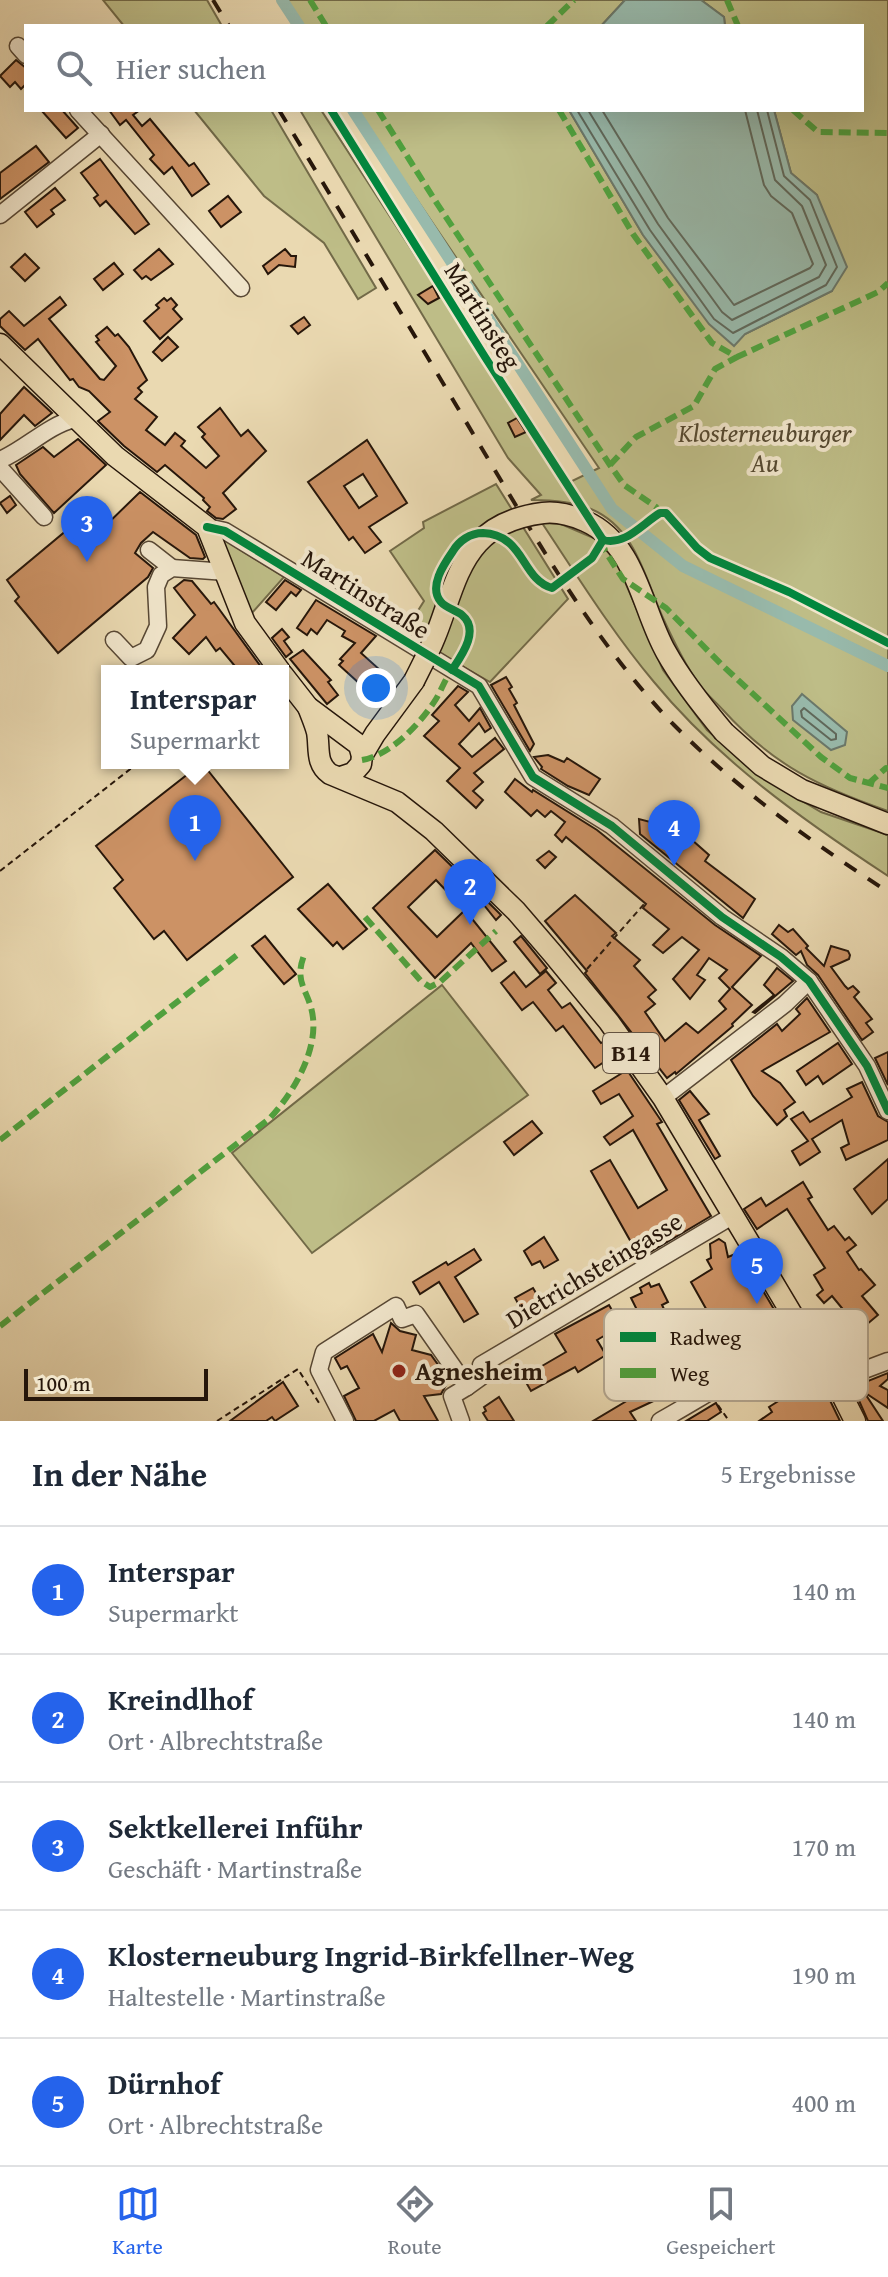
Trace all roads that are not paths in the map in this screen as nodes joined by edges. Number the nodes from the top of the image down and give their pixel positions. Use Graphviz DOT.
graph roads {
  1 [pos="80,112"];
  2 [pos="101,134"];
  3 [pos="0,215"];
  4 [pos="241,288"];
  5 [pos="0,344"];
  6 [pos="74,419"];
  7 [pos="0,460"];
  8 [pos="0,468"];
  9 [pos="44,517"];
  10 [pos="207,527"];
  11 [pos="149,550"];
  12 [pos="172,568"];
  13 [pos="226,572"];
  14 [pos="114,640"];
  15 [pos="275,665"];
  16 [pos="289,684"];
  17 [pos="397,702"];
  18 [pos="308,707"];
  19 [pos="345,734"];
  20 [pos="319,754"];
  21 [pos="362,760"];
  22 [pos="341,777"];
  23 [pos="397,802"];
  24 [pos="888,824"];
  25 [pos="809,981"];
  26 [pos="663,1098"];
  27 [pos="888,1111"];
  28 [pos="732,1216"];
  29 [pos="789,1309"];
  30 [pos="888,1361"];
  31 [pos="868,1369"];
  32 [pos="467,1387"];
  33 [pos="696,1401"];
  34 [pos="845,1401"];
  35 [pos="345,1421"];
  36 [pos="461,1421"];
  37 [pos="660,1421"];
  38 [pos="855,1421"];
  1 -- 2 [label="street"];
  2 -- 3 [label="street"];
  2 -- 4 [label="street"];
  5 -- 6 [label="main road, Martinstraße"];
  6 -- 7 [label="street"];
  6 -- 10 [label="main road, Martinstraße"];
  8 -- 9 [label="street"];
  10 -- 13 [label="main road"];
  10 -- 25 [label="street, Martinstraße"];
  11 -- 12 [label="street"];
  12 -- 13 [label="street"];
  12 -- 14 [label="street"];
  13 -- 15 [label="main road"];
  16 -- 18 [label="main road"];
  17 -- 19 [label="main road"];
  17 -- 21 [label="main road"];
  17 -- 24 [label="main road, bridge"];
  18 -- 19 [label="main road"];
  18 -- 20 [label="main road"];
  19 -- 20 [label="main road"];
  19 -- 21 [label="main road, B14"];
  20 -- 22 [label="main road, B14"];
  21 -- 22 [label="main road"];
  21 -- 23 [label="main road, B14"];
  22 -- 23 [label="main road, B14"];
  23 -- 26 [label="main road, B14"];
  25 -- 26 [label="street"];
  25 -- 27 [label="street, Martinstraße"];
  26 -- 28 [label="main road, B14"];
  28 -- 29 [label="main road, B14"];
  28 -- 32 [label="street, Dietrichsteingasse"];
  30 -- 31 [label="street"];
  32 -- 35 [label="street"];
  32 -- 36 [label="street"];
  33 -- 37 [label="street"];
  34 -- 38 [label="main road, B14"];
}
